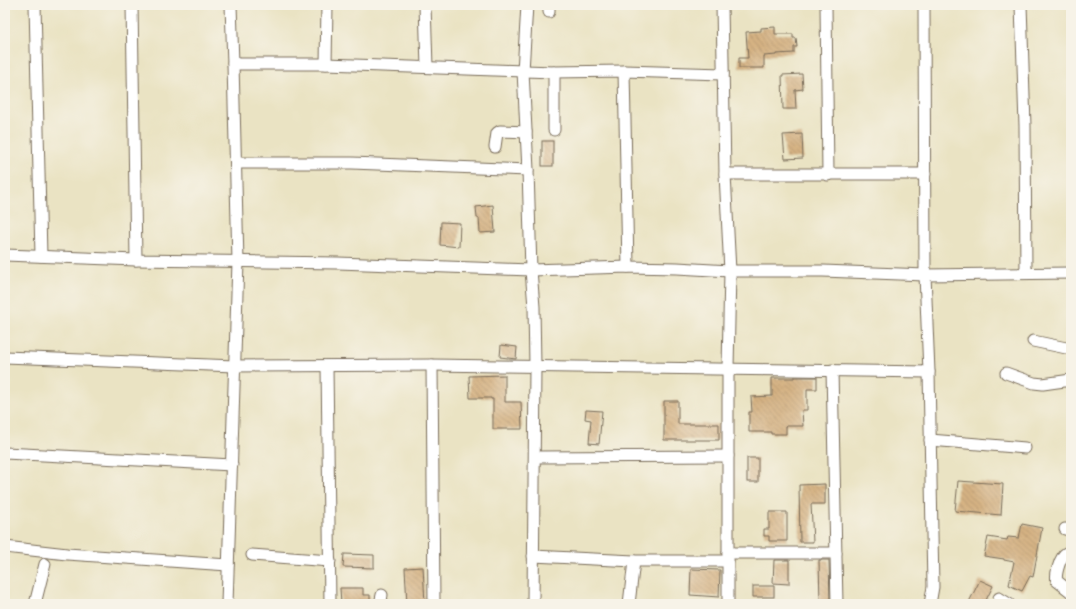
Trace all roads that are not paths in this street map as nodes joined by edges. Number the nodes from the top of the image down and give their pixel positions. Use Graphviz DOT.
graph roads {
  1 [pos="35,5"];
  2 [pos="132,5"];
  3 [pos="231,5"];
  4 [pos="327,5"];
  5 [pos="425,5"];
  6 [pos="526,5"];
  7 [pos="722,5"];
  8 [pos="826,5"];
  9 [pos="924,5"];
  10 [pos="1021,5"];
  11 [pos="233,64"];
  12 [pos="326,64"];
  13 [pos="427,67"];
  14 [pos="524,71"];
  15 [pos="624,71"];
  16 [pos="554,72"];
  17 [pos="723,74"];
  18 [pos="554,130"];
  19 [pos="526,132"];
  20 [pos="495,147"];
  21 [pos="236,163"];
  22 [pos="528,170"];
  23 [pos="725,174"];
  24 [pos="925,174"];
  25 [pos="828,175"];
  26 [pos="5,255"];
  27 [pos="41,256"];
  28 [pos="136,260"];
  29 [pos="238,262"];
  30 [pos="628,267"];
  31 [pos="531,270"];
  32 [pos="730,271"];
  33 [pos="1026,273"];
  34 [pos="1071,273"];
  35 [pos="925,275"];
  36 [pos="1033,341"];
  37 [pos="1071,349"];
  38 [pos="5,357"];
  39 [pos="432,365"];
  40 [pos="235,366"];
  41 [pos="327,366"];
  42 [pos="535,366"];
  43 [pos="728,368"];
  44 [pos="832,370"];
  45 [pos="929,372"];
  46 [pos="1006,373"];
  47 [pos="1071,380"];
  48 [pos="930,440"];
  49 [pos="1025,448"];
  50 [pos="5,453"];
  51 [pos="728,456"];
  52 [pos="534,457"];
  53 [pos="232,465"];
  54 [pos="5,547"];
  55 [pos="1071,551"];
  56 [pos="836,553"];
  57 [pos="252,555"];
  58 [pos="533,556"];
  59 [pos="728,557"];
  60 [pos="330,561"];
  61 [pos="634,561"];
  62 [pos="45,564"];
  63 [pos="228,565"];
  64 [pos="1071,592"];
  65 [pos="999,598"];
  66 [pos="35,604"];
  67 [pos="227,604"];
  68 [pos="330,604"];
  69 [pos="434,604"];
  70 [pos="533,604"];
  71 [pos="629,604"];
  72 [pos="728,604"];
  73 [pos="837,604"];
  74 [pos="930,604"];
  75 [pos="1009,604"];
  1 -- 27 [label="street"];
  2 -- 28 [label="street"];
  3 -- 11 [label="street"];
  4 -- 12 [label="street"];
  5 -- 13 [label="street"];
  6 -- 14 [label="street"];
  7 -- 17 [label="street"];
  8 -- 25 [label="street"];
  9 -- 24 [label="street"];
  10 -- 33 [label="street"];
  11 -- 12 [label="street"];
  11 -- 21 [label="street"];
  12 -- 13 [label="street"];
  13 -- 14 [label="street"];
  14 -- 16 [label="street"];
  14 -- 19 [label="street"];
  15 -- 16 [label="street"];
  15 -- 17 [label="street"];
  15 -- 30 [label="street"];
  16 -- 18 [label="street"];
  17 -- 23 [label="street"];
  19 -- 20 [label="street"];
  19 -- 22 [label="street"];
  21 -- 22 [label="street"];
  21 -- 29 [label="street"];
  22 -- 31 [label="street"];
  23 -- 25 [label="street"];
  23 -- 32 [label="street"];
  24 -- 25 [label="street"];
  24 -- 35 [label="street"];
  26 -- 27 [label="street"];
  27 -- 28 [label="street"];
  28 -- 29 [label="street"];
  29 -- 31 [label="street"];
  29 -- 40 [label="street"];
  30 -- 31 [label="street"];
  30 -- 32 [label="street"];
  31 -- 42 [label="street"];
  32 -- 35 [label="street"];
  32 -- 43 [label="street"];
  33 -- 34 [label="street"];
  33 -- 35 [label="street"];
  35 -- 45 [label="street"];
  36 -- 37 [label="street"];
  38 -- 40 [label="street"];
  39 -- 41 [label="street"];
  39 -- 42 [label="street"];
  39 -- 69 [label="street"];
  40 -- 41 [label="street"];
  40 -- 53 [label="street"];
  41 -- 60 [label="street"];
  42 -- 43 [label="street"];
  42 -- 52 [label="street"];
  43 -- 44 [label="street"];
  43 -- 51 [label="street"];
  44 -- 45 [label="street"];
  44 -- 56 [label="street"];
  45 -- 48 [label="street"];
  46 -- 47 [label="street"];
  48 -- 49 [label="street"];
  48 -- 74 [label="street"];
  50 -- 53 [label="street"];
  51 -- 52 [label="street"];
  51 -- 59 [label="street"];
  52 -- 58 [label="street"];
  53 -- 63 [label="street"];
  54 -- 63 [label="street"];
  55 -- 64 [label="street"];
  56 -- 59 [label="street"];
  56 -- 73 [label="street"];
  57 -- 60 [label="street"];
  58 -- 61 [label="street"];
  58 -- 70 [label="street"];
  59 -- 61 [label="street"];
  59 -- 72 [label="street"];
  60 -- 68 [label="street"];
  61 -- 71 [label="street"];
  62 -- 66 [label="street"];
  63 -- 67 [label="street"];
  65 -- 75 [label="street"];
}
